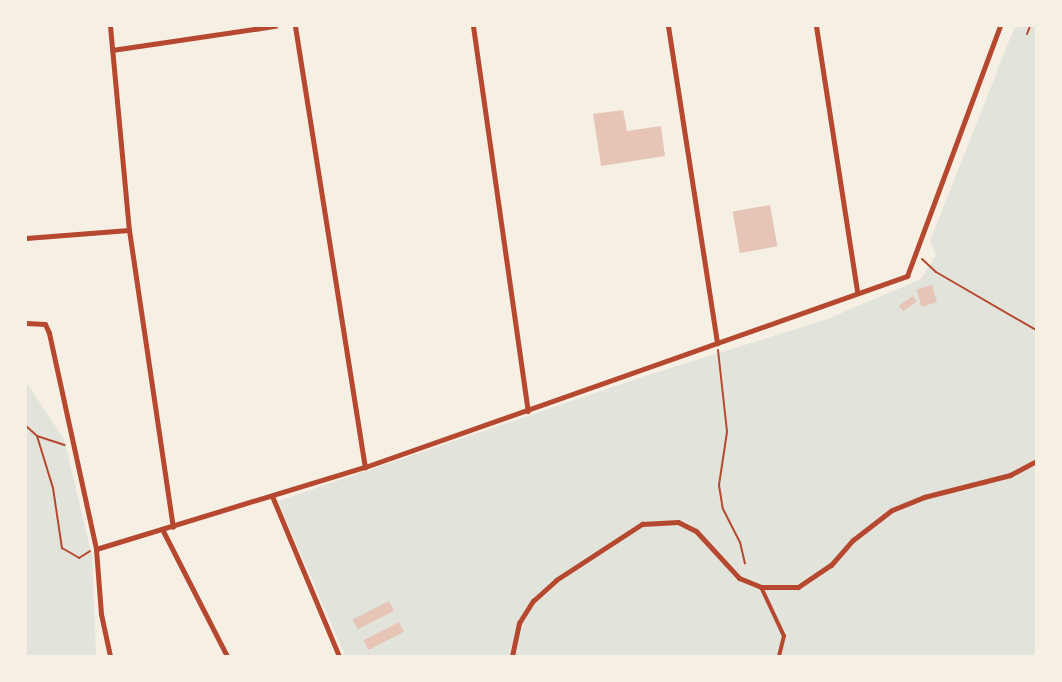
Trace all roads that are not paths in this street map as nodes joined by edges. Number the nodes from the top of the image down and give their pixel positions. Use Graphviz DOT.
graph roads {
  1 [pos="110,26"];
  2 [pos="275,26"];
  3 [pos="295,26"];
  4 [pos="473,26"];
  5 [pos="668,26"];
  6 [pos="816,26"];
  7 [pos="1000,26"];
  8 [pos="112,50"];
  9 [pos="129,230"];
  10 [pos="26,238"];
  11 [pos="857,292"];
  12 [pos="26,323"];
  13 [pos="717,344"];
  14 [pos="528,411"];
  15 [pos="1036,461"];
  16 [pos="364,467"];
  17 [pos="272,496"];
  18 [pos="173,527"];
  19 [pos="163,531"];
  20 [pos="96,549"];
  21 [pos="761,587"];
  22 [pos="110,657"];
  23 [pos="227,657"];
  24 [pos="339,657"];
  25 [pos="512,657"];
  26 [pos="779,657"];
  1 -- 8 [label="street"];
  2 -- 8 [label="street"];
  3 -- 16 [label="street"];
  4 -- 14 [label="street"];
  5 -- 13 [label="street"];
  6 -- 11 [label="street"];
  7 -- 11 [label="street"];
  8 -- 9 [label="street"];
  9 -- 10 [label="street"];
  9 -- 18 [label="street"];
  11 -- 13 [label="street"];
  12 -- 20 [label="street"];
  13 -- 14 [label="street"];
  14 -- 16 [label="street"];
  15 -- 21 [label="street"];
  16 -- 17 [label="street"];
  17 -- 18 [label="street"];
  17 -- 24 [label="street"];
  18 -- 19 [label="street"];
  19 -- 20 [label="street"];
  19 -- 23 [label="street"];
  20 -- 22 [label="street"];
  21 -- 25 [label="street"];
  21 -- 26 [label="street"];
}
